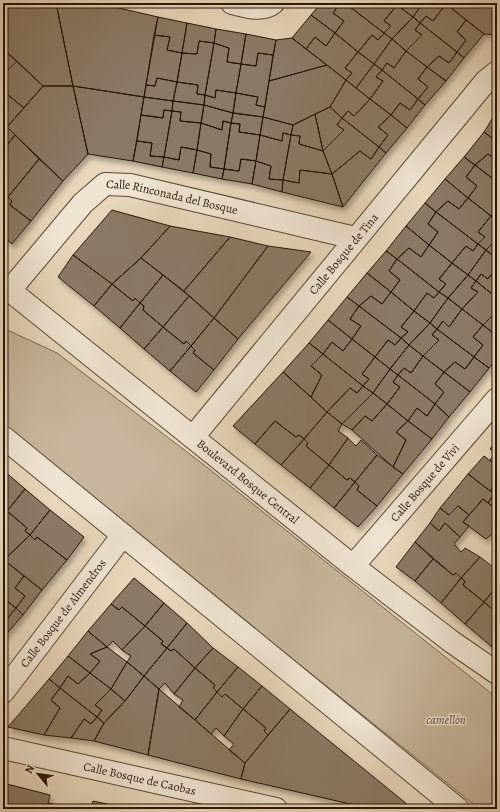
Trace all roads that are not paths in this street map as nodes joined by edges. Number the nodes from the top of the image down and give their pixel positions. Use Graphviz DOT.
graph roads {
  1 [pos="232,3"];
  2 [pos="273,3"];
  3 [pos="497,72"];
  4 [pos="355,238"];
  5 [pos="6,288"];
  6 [pos="497,399"];
  7 [pos="3,437"];
  8 [pos="193,437"];
  9 [pos="123,535"];
  10 [pos="353,566"];
  11 [pos="497,673"];
  12 [pos="3,692"];
  13 [pos="3,748"];
  14 [pos="276,809"];
  15 [pos="458,809"];
  1 -- 2 [label="street"];
  3 -- 4 [label="street, Calle Bosque de Tina"];
  4 -- 5 [label="street, Calle Rinconada del Bosque"];
  4 -- 8 [label="street, Calle Bosque de Tina"];
  5 -- 8 [label="street, Boulevard Bosque Central"];
  6 -- 10 [label="street, Calle Bosque de Vivi"];
  7 -- 9 [label="street"];
  8 -- 10 [label="street, Boulevard Bosque Central"];
  9 -- 12 [label="street, Calle Bosque de Almendros"];
  9 -- 15 [label="street"];
  10 -- 11 [label="street, Boulevard Bosque Central"];
  13 -- 14 [label="street, Calle Bosque de Caobas"];
}
